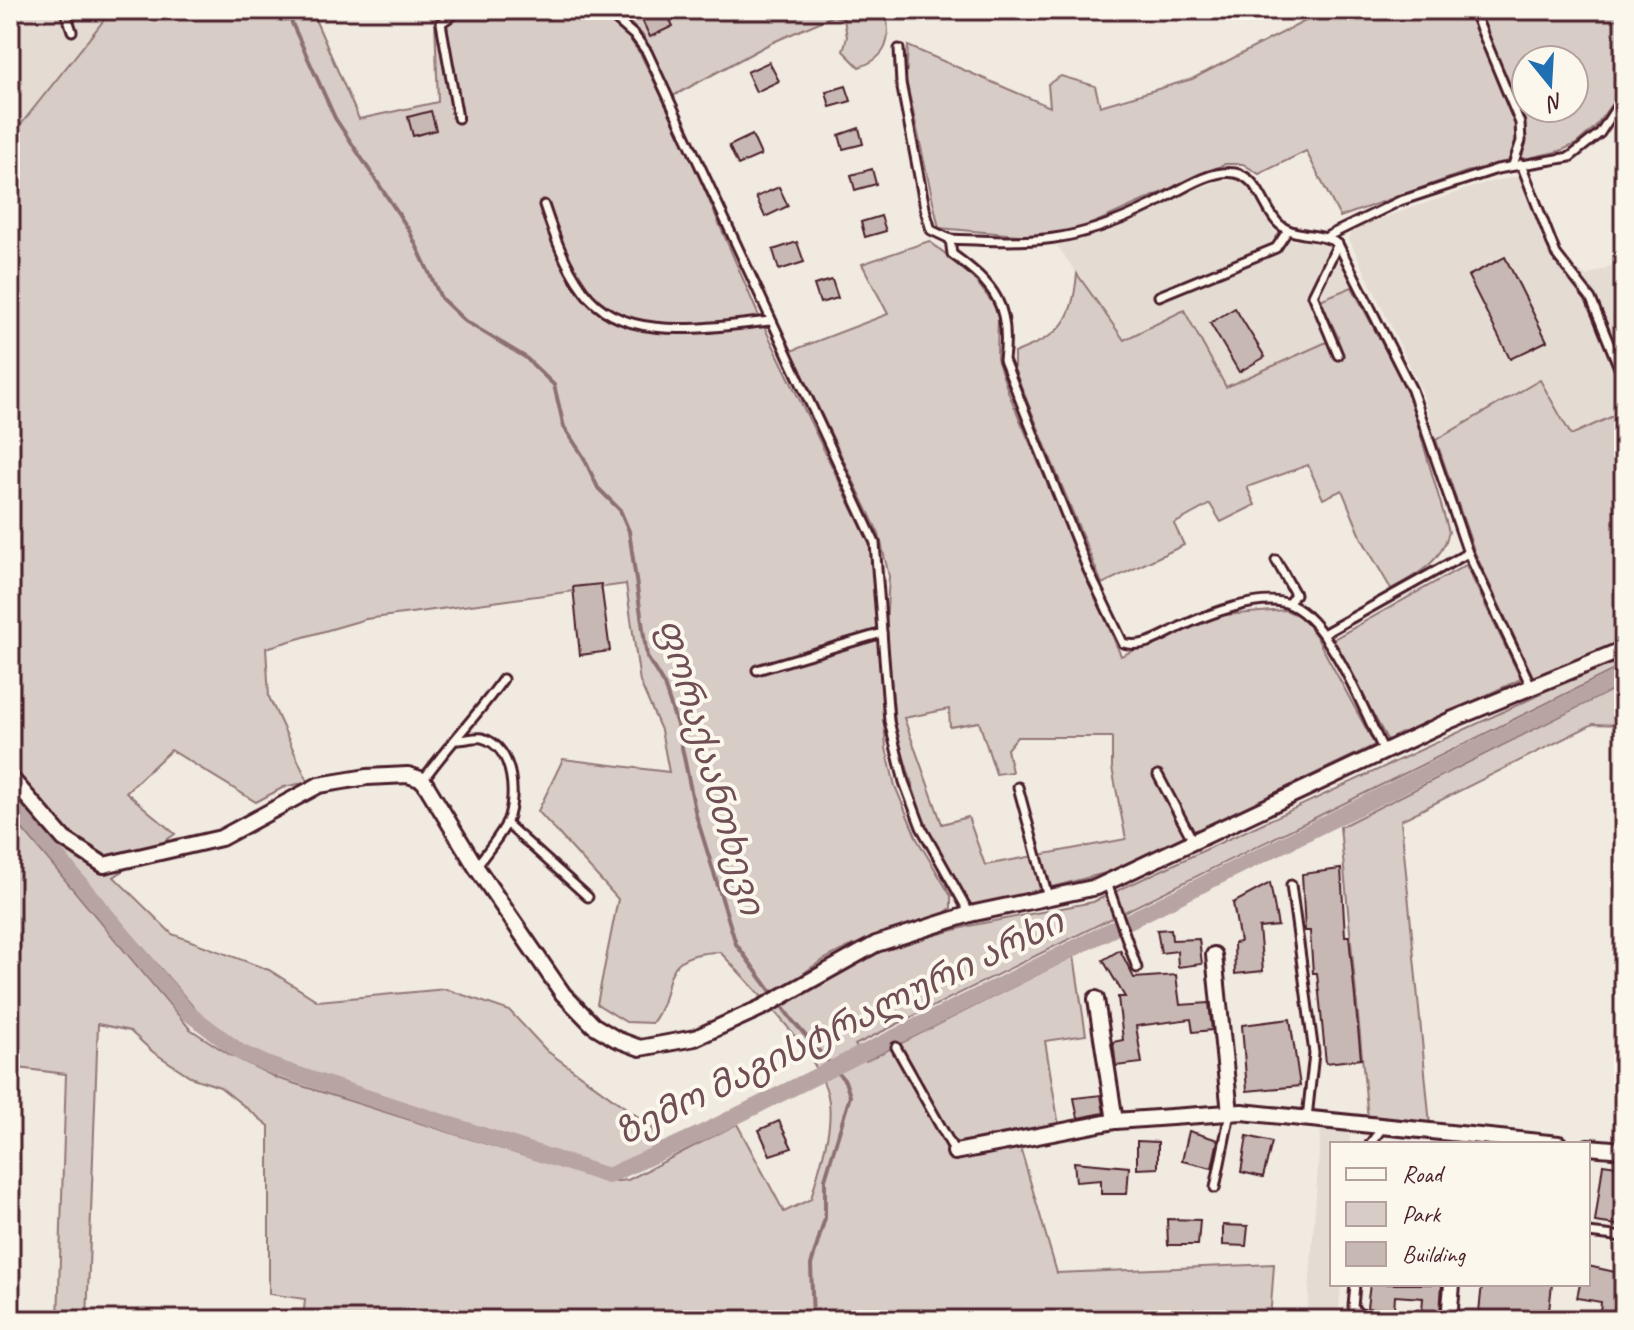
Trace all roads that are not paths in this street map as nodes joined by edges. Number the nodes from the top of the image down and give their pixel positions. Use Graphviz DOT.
graph roads {
  1 [pos="65,10"];
  2 [pos="460,10"];
  3 [pos="605,10"];
  4 [pos="1473,10"];
  5 [pos="72,31"];
  6 [pos="899,49"];
  7 [pos="1624,96"];
  8 [pos="458,118"];
  9 [pos="1517,165"];
  10 [pos="544,205"];
  11 [pos="1288,230"];
  12 [pos="1328,236"];
  13 [pos="950,239"];
  14 [pos="1338,244"];
  15 [pos="1159,296"];
  16 [pos="771,321"];
  17 [pos="1338,355"];
  18 [pos="1624,380"];
  19 [pos="1468,553"];
  20 [pos="1276,560"];
  21 [pos="1289,603"];
  22 [pos="882,633"];
  23 [pos="1323,634"];
  24 [pos="1624,649"];
  25 [pos="757,670"];
  26 [pos="503,679"];
  27 [pos="1531,686"];
  28 [pos="457,740"];
  29 [pos="1385,753"];
  30 [pos="1158,775"];
  31 [pos="10,777"];
  32 [pos="423,780"];
  33 [pos="1018,787"];
  34 [pos="506,823"];
  35 [pos="1194,843"];
  36 [pos="476,867"];
  37 [pos="1291,885"];
  38 [pos="1109,888"];
  39 [pos="588,897"];
  40 [pos="1048,899"];
  41 [pos="970,914"];
  42 [pos="1214,955"];
  43 [pos="1137,968"];
  44 [pos="1096,999"];
  45 [pos="896,1047"];
  46 [pos="1230,1113"];
  47 [pos="1307,1118"];
  48 [pos="1115,1121"];
  49 [pos="1383,1127"];
  50 [pos="1465,1140"];
  51 [pos="1372,1142"];
  52 [pos="1512,1142"];
  53 [pos="1590,1147"];
  54 [pos="1624,1150"];
  55 [pos="955,1152"];
  56 [pos="1215,1188"];
  57 [pos="1590,1233"];
  58 [pos="1624,1237"];
  59 [pos="1355,1286"];
  60 [pos="1452,1286"];
  61 [pos="1410,1320"];
  62 [pos="1449,1320"];
  1 -- 5 [label="lane"];
  2 -- 8 [label="lane"];
  3 -- 16 [label="lane"];
  4 -- 9 [label="lane"];
  6 -- 13 [label="lane"];
  7 -- 9 [label="lane"];
  9 -- 12 [label="lane"];
  9 -- 18 [label="lane"];
  10 -- 16 [label="lane"];
  11 -- 12 [label="lane"];
  11 -- 13 [label="lane"];
  11 -- 15 [label="lane"];
  12 -- 14 [label="lane"];
  13 -- 21 [label="lane"];
  14 -- 17 [label="lane"];
  14 -- 19 [label="lane"];
  16 -- 22 [label="lane"];
  19 -- 23 [label="lane"];
  19 -- 27 [label="lane"];
  20 -- 21 [label="lane"];
  21 -- 23 [label="lane"];
  22 -- 25 [label="lane"];
  22 -- 41 [label="lane"];
  23 -- 29 [label="lane"];
  24 -- 27 [label="street"];
  26 -- 28 [label="lane"];
  27 -- 29 [label="street"];
  28 -- 32 [label="lane"];
  28 -- 34 [label="lane"];
  29 -- 35 [label="street"];
  30 -- 35 [label="lane"];
  31 -- 32 [label="street"];
  32 -- 36 [label="street"];
  33 -- 40 [label="lane"];
  34 -- 36 [label="lane"];
  34 -- 39 [label="lane"];
  35 -- 38 [label="street"];
  36 -- 41 [label="street"];
  37 -- 47 [label="lane"];
  38 -- 40 [label="street"];
  38 -- 43 [label="lane"];
  40 -- 41 [label="street"];
  42 -- 46 [label="street"];
  44 -- 48 [label="street"];
  45 -- 55 [label="lane"];
  46 -- 47 [label="street"];
  46 -- 48 [label="street"];
  46 -- 56 [label="lane"];
  47 -- 49 [label="street"];
  48 -- 55 [label="street"];
  49 -- 50 [label="street"];
  49 -- 51 [label="lane"];
  50 -- 52 [label="street"];
  53 -- 54 [label="street"];
  57 -- 58 [label="lane"];
  59 -- 61 [label="lane"];
  60 -- 62 [label="street"];
}
